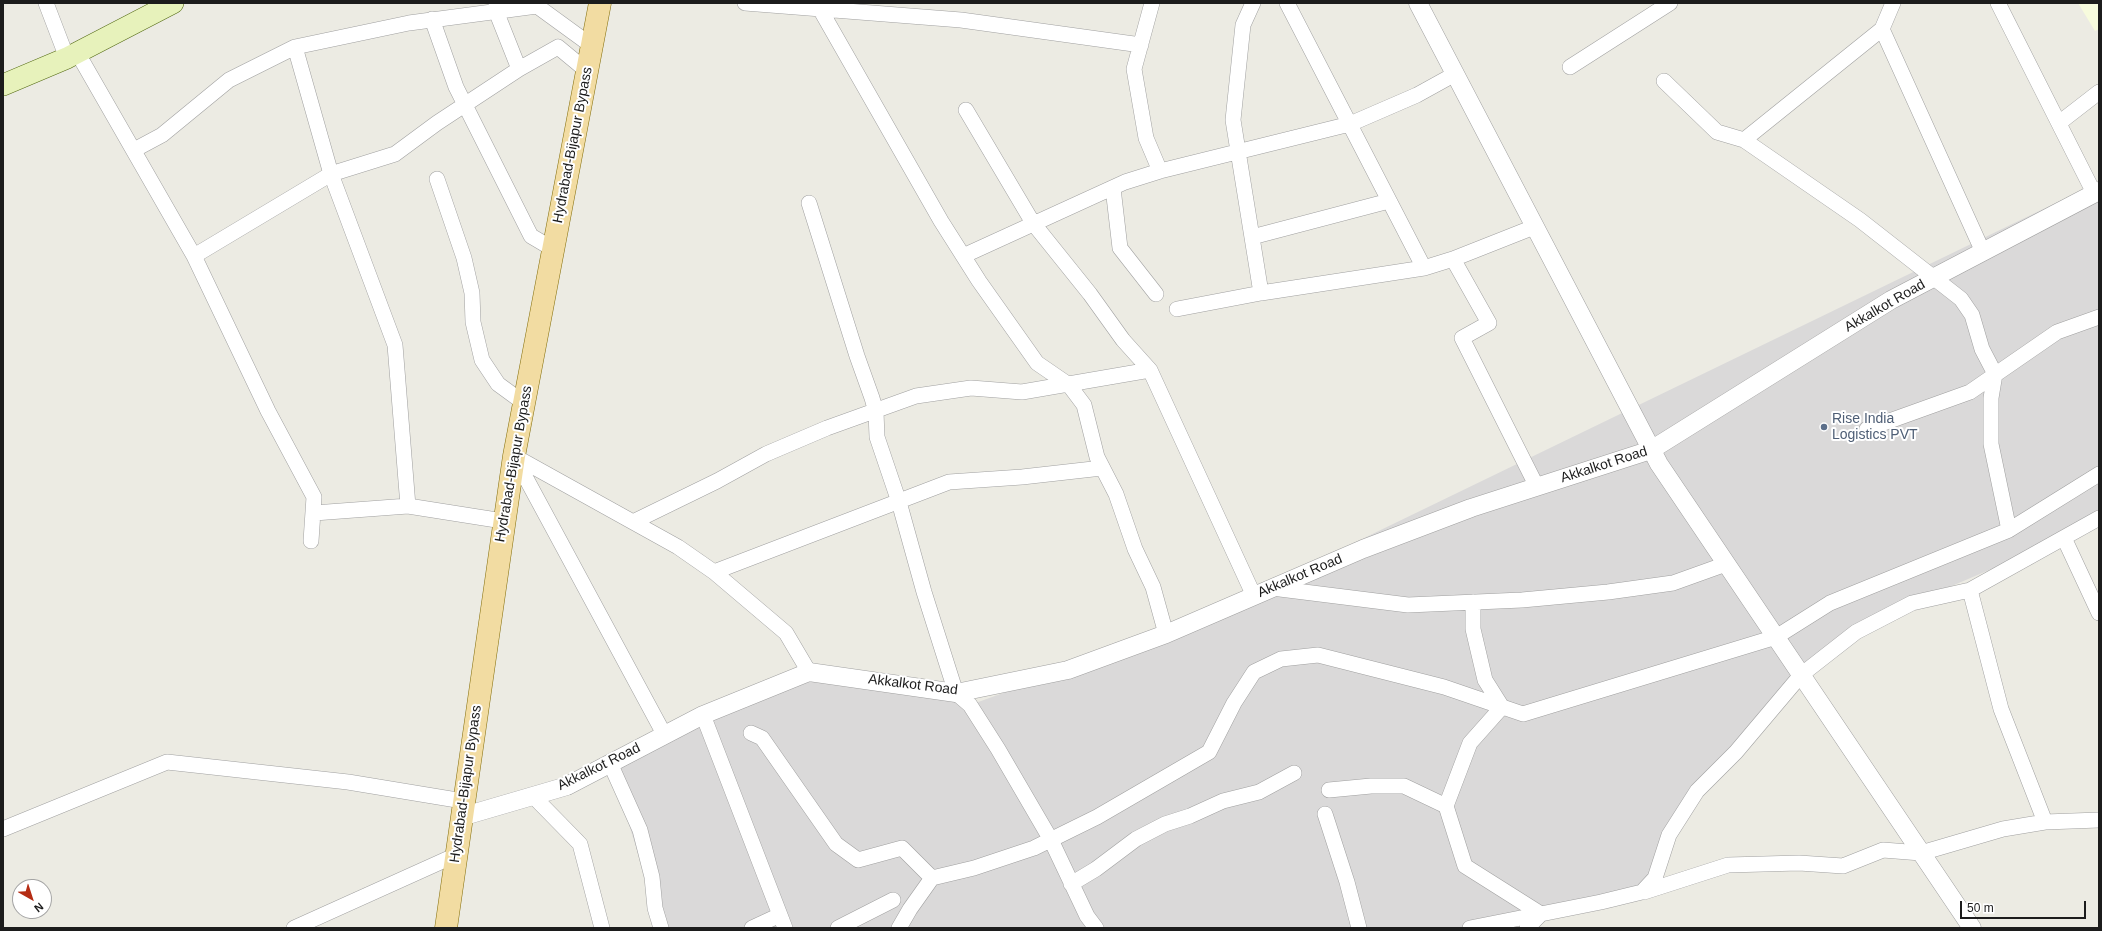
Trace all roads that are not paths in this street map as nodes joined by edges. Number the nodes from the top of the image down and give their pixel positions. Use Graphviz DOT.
graph roads {
  1 [pos="46,3"];
  2 [pos="173,3"];
  3 [pos="600,3"];
  4 [pos="744,3"];
  5 [pos="1152,3"];
  6 [pos="1253,3"];
  7 [pos="1287,3"];
  8 [pos="1418,3"];
  9 [pos="1670,3"];
  10 [pos="1893,3"];
  11 [pos="1998,3"];
  12 [pos="496,7"];
  13 [pos="820,9"];
  14 [pos="896,9"];
  15 [pos="432,19"];
  16 [pos="1882,29"];
  17 [pos="1141,45"];
  18 [pos="592,46"];
  19 [pos="295,47"];
  20 [pos="72,55"];
  21 [pos="1570,67"];
  22 [pos="519,69"];
  23 [pos="587,72"];
  24 [pos="1455,74"];
  25 [pos="1664,81"];
  26 [pos="3,85"];
  27 [pos="2099,92"];
  28 [pos="465,104"];
  29 [pos="966,110"];
  30 [pos="2059,123"];
  31 [pos="1350,124"];
  32 [pos="1744,140"];
  33 [pos="134,150"];
  34 [pos="1238,152"];
  35 [pos="1160,171"];
  36 [pos="331,174"];
  37 [pos="437,178"];
  38 [pos="1113,188"];
  39 [pos="2097,192"];
  40 [pos="1389,201"];
  41 [pos="810,203"];
  42 [pos="1033,223"];
  43 [pos="1534,227"];
  44 [pos="1252,237"];
  45 [pos="553,249"];
  46 [pos="1983,252"];
  47 [pos="194,256"];
  48 [pos="963,256"];
  49 [pos="1453,259"];
  50 [pos="1424,268"];
  51 [pos="1934,277"];
  52 [pos="1261,293"];
  53 [pos="1156,294"];
  54 [pos="1177,309"];
  55 [pos="2099,317"];
  56 [pos="1150,370"];
  57 [pos="1995,374"];
  58 [pos="1069,385"];
  59 [pos="524,403"];
  60 [pos="876,412"];
  61 [pos="1867,429"];
  62 [pos="1651,450"];
  63 [pos="514,456"];
  64 [pos="1102,468"];
  65 [pos="2099,474"];
  66 [pos="1537,487"];
  67 [pos="899,502"];
  68 [pos="408,506"];
  69 [pos="314,513"];
  70 [pos="2099,518"];
  71 [pos="503,521"];
  72 [pos="633,522"];
  73 [pos="2009,530"];
  74 [pos="2064,538"];
  75 [pos="311,541"];
  76 [pos="1726,564"];
  77 [pos="714,572"];
  78 [pos="1272,588"];
  79 [pos="1970,590"];
  80 [pos="1254,596"];
  81 [pos="1472,602"];
  82 [pos="2099,613"];
  83 [pos="1166,634"];
  84 [pos="1776,637"];
  85 [pos="809,672"];
  86 [pos="1801,675"];
  87 [pos="956,693"];
  88 [pos="1502,707"];
  89 [pos="703,715"];
  90 [pos="750,733"];
  91 [pos="664,734"];
  92 [pos="610,763"];
  93 [pos="1294,772"];
  94 [pos="1329,790"];
  95 [pos="533,796"];
  96 [pos="1446,806"];
  97 [pos="462,809"];
  98 [pos="1325,814"];
  99 [pos="2099,820"];
  100 [pos="2045,822"];
  101 [pos="3,829"];
  102 [pos="1051,840"];
  103 [pos="1921,853"];
  104 [pos="456,856"];
  105 [pos="932,878"];
  106 [pos="1070,884"];
  107 [pos="1642,892"];
  108 [pos="893,900"];
  109 [pos="1540,914"];
  110 [pos="783,922"];
  111 [pos="294,928"];
  112 [pos="446,928"];
  113 [pos="602,928"];
  114 [pos="661,928"];
  115 [pos="752,928"];
  116 [pos="838,928"];
  117 [pos="899,928"];
  118 [pos="1096,928"];
  119 [pos="1359,928"];
  120 [pos="1470,928"];
  121 [pos="1527,928"];
  122 [pos="1972,928"];
  1 -- 20 [label="street"];
  2 -- 20 [label="main road"];
  3 -- 18 [label="main road, Hydrabad-Bijapur Bypass"];
  4 -- 13 [label="street"];
  5 -- 17 [label="street"];
  6 -- 34 [label="street"];
  7 -- 31 [label="street"];
  8 -- 24 [label="street"];
  9 -- 21 [label="street"];
  10 -- 16 [label="street"];
  11 -- 30 [label="street"];
  12 -- 15 [label="street"];
  12 -- 18 [label="street"];
  12 -- 22 [label="street"];
  13 -- 14 [label="street"];
  13 -- 48 [label="street"];
  14 -- 17 [label="street"];
  15 -- 19 [label="street"];
  15 -- 28 [label="street"];
  16 -- 32 [label="street"];
  16 -- 46 [label="street"];
  17 -- 35 [label="street"];
  18 -- 23 [label="main road, Hydrabad-Bijapur Bypass"];
  19 -- 33 [label="street"];
  19 -- 36 [label="street"];
  20 -- 26 [label="main road"];
  20 -- 33 [label="street"];
  22 -- 23 [label="street"];
  22 -- 28 [label="street"];
  23 -- 45 [label="main road, Hydrabad-Bijapur Bypass"];
  24 -- 31 [label="street"];
  24 -- 43 [label="street"];
  25 -- 32 [label="street"];
  27 -- 30 [label="street"];
  28 -- 36 [label="street"];
  28 -- 45 [label="street"];
  29 -- 42 [label="street"];
  30 -- 39 [label="street"];
  31 -- 34 [label="street"];
  31 -- 40 [label="street"];
  32 -- 51 [label="street"];
  33 -- 47 [label="street"];
  34 -- 35 [label="street"];
  34 -- 44 [label="street"];
  35 -- 38 [label="street"];
  36 -- 47 [label="street"];
  36 -- 68 [label="street"];
  37 -- 59 [label="street"];
  38 -- 42 [label="street"];
  38 -- 53 [label="street"];
  39 -- 46 [label="street, Akkalkot Road"];
  40 -- 44 [label="street"];
  40 -- 50 [label="street"];
  41 -- 60 [label="street"];
  42 -- 48 [label="street"];
  42 -- 56 [label="street"];
  43 -- 49 [label="street"];
  43 -- 62 [label="street"];
  44 -- 52 [label="street"];
  45 -- 59 [label="main road, Hydrabad-Bijapur Bypass"];
  46 -- 51 [label="street, Akkalkot Road"];
  47 -- 69 [label="street"];
  48 -- 58 [label="street"];
  49 -- 50 [label="street"];
  49 -- 66 [label="street"];
  50 -- 52 [label="street"];
  51 -- 57 [label="street"];
  51 -- 62 [label="street, Akkalkot Road"];
  52 -- 54 [label="street"];
  55 -- 57 [label="street"];
  56 -- 58 [label="street"];
  56 -- 80 [label="street"];
  57 -- 61 [label="street"];
  57 -- 73 [label="street"];
  58 -- 60 [label="street"];
  58 -- 64 [label="street"];
  59 -- 63 [label="main road, Hydrabad-Bijapur Bypass"];
  60 -- 67 [label="street"];
  60 -- 72 [label="street"];
  62 -- 66 [label="street, Akkalkot Road"];
  62 -- 76 [label="street"];
  63 -- 71 [label="main road, Hydrabad-Bijapur Bypass"];
  63 -- 72 [label="street"];
  63 -- 91 [label="street"];
  64 -- 67 [label="street"];
  64 -- 83 [label="street"];
  65 -- 73 [label="street"];
  66 -- 78 [label="street, Akkalkot Road"];
  67 -- 77 [label="street"];
  67 -- 87 [label="street"];
  68 -- 69 [label="street"];
  68 -- 71 [label="street"];
  69 -- 75 [label="street"];
  70 -- 74 [label="street"];
  71 -- 97 [label="main road, Hydrabad-Bijapur Bypass"];
  72 -- 77 [label="street"];
  73 -- 84 [label="street"];
  74 -- 79 [label="street"];
  74 -- 82 [label="street"];
  76 -- 81 [label="street"];
  76 -- 84 [label="street"];
  77 -- 85 [label="street"];
  78 -- 80 [label="street, Akkalkot Road"];
  78 -- 81 [label="street"];
  79 -- 86 [label="street"];
  79 -- 100 [label="street"];
  80 -- 83 [label="street, Akkalkot Road"];
  81 -- 88 [label="street"];
  83 -- 87 [label="street, Akkalkot Road"];
  84 -- 86 [label="street"];
  84 -- 88 [label="street"];
  85 -- 87 [label="street, Akkalkot Road"];
  85 -- 89 [label="street, Akkalkot Road"];
  86 -- 103 [label="street"];
  86 -- 107 [label="street"];
  87 -- 102 [label="street"];
  88 -- 96 [label="street"];
  88 -- 102 [label="street"];
  89 -- 91 [label="street, Akkalkot Road"];
  89 -- 110 [label="street"];
  90 -- 105 [label="street"];
  91 -- 92 [label="street, Akkalkot Road"];
  92 -- 95 [label="street, Akkalkot Road"];
  92 -- 114 [label="street"];
  93 -- 106 [label="street"];
  94 -- 96 [label="street"];
  95 -- 97 [label="street, Akkalkot Road"];
  95 -- 113 [label="street"];
  96 -- 109 [label="street"];
  97 -- 101 [label="street"];
  97 -- 104 [label="main road, Hydrabad-Bijapur Bypass"];
  98 -- 119 [label="street"];
  99 -- 100 [label="street"];
  100 -- 103 [label="street"];
  102 -- 105 [label="street"];
  102 -- 106 [label="street"];
  103 -- 107 [label="street"];
  103 -- 122 [label="street"];
  104 -- 111 [label="street"];
  104 -- 112 [label="main road, Hydrabad-Bijapur Bypass"];
  105 -- 117 [label="street"];
  106 -- 118 [label="street"];
  107 -- 109 [label="street"];
  108 -- 116 [label="street"];
  109 -- 120 [label="street"];
  109 -- 121 [label="street"];
  110 -- 115 [label="street"];
}
